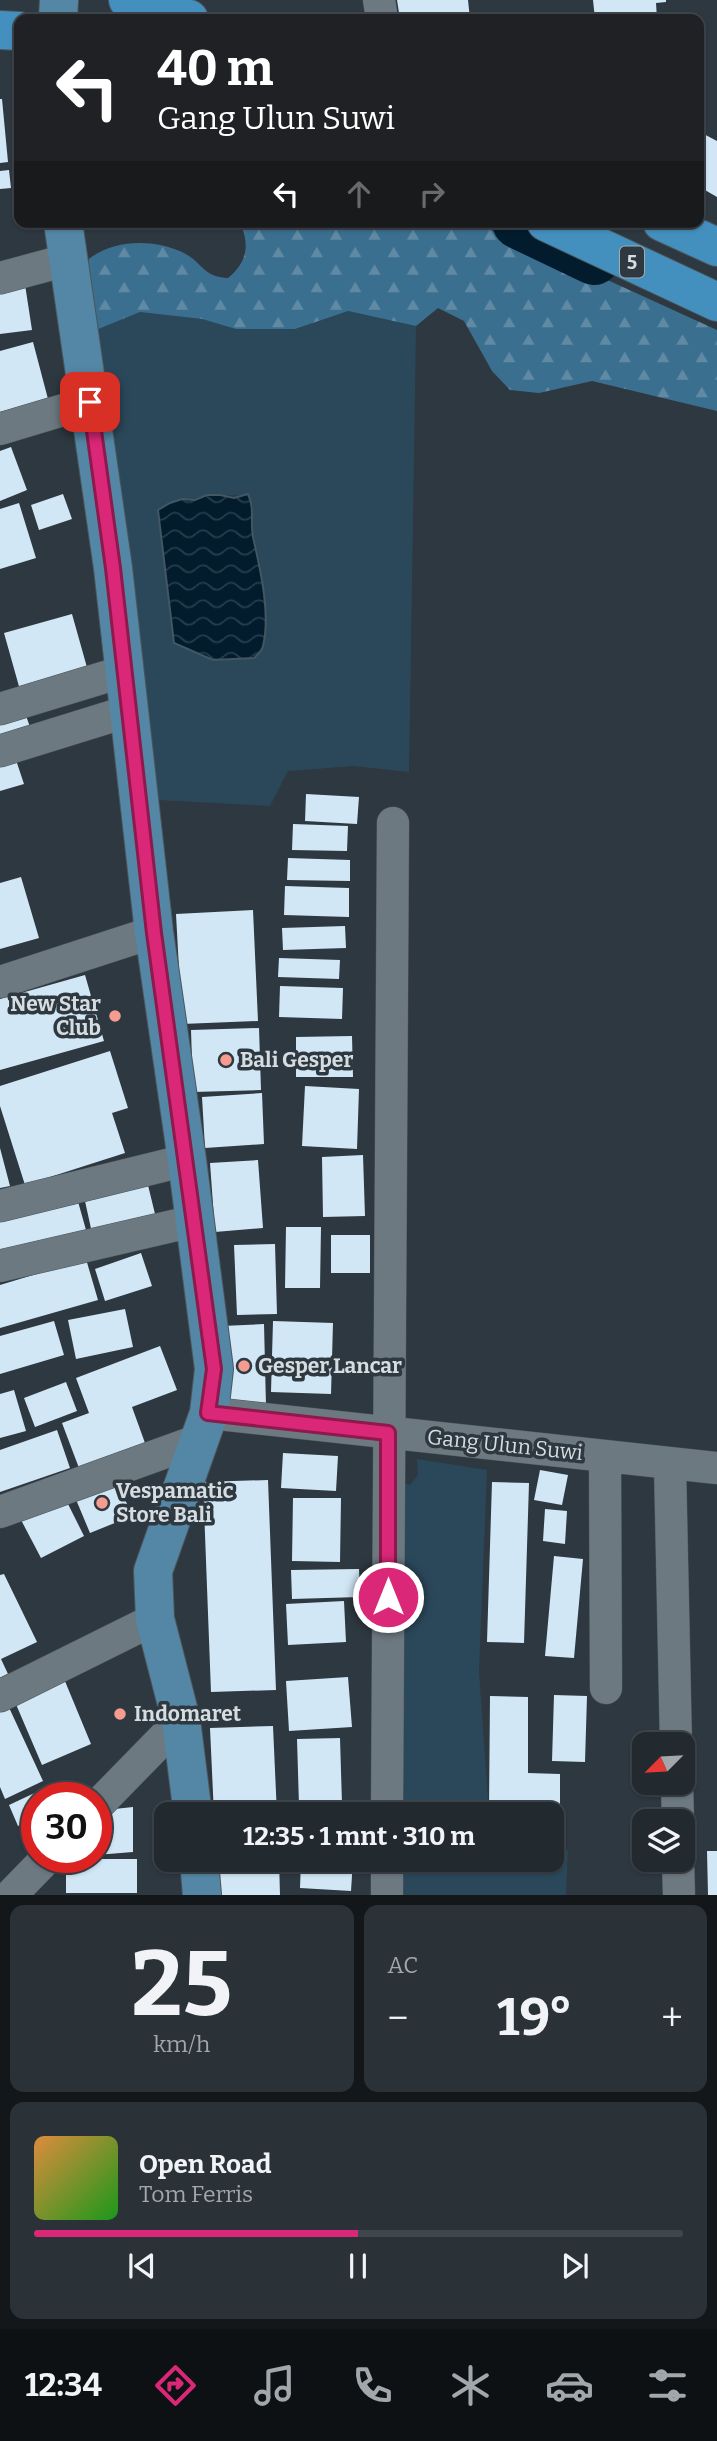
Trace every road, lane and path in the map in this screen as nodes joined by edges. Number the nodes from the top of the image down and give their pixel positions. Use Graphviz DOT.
graph roads {
  1 [pos="128,0"];
  2 [pos="173,14"];
  3 [pos="64,228"];
  4 [pos="559,228"];
  5 [pos="675,228"];
  6 [pos="717,247"];
  7 [pos="67,260"];
  8 [pos="0,278"];
  9 [pos="717,302"];
  10 [pos="90,402"];
  11 [pos="0,429"];
  12 [pos="125,671"];
  13 [pos="0,709"];
  14 [pos="129,711"];
  15 [pos="0,751"];
  16 [pos="393,823"];
  17 [pos="154,933"];
  18 [pos="0,982"];
  19 [pos="187,1160"];
  20 [pos="0,1206"];
  21 [pos="194,1221"];
  22 [pos="0,1266"];
  23 [pos="204,1427"];
  24 [pos="388,1433"];
  25 [pos="605,1456"];
  26 [pos="670,1465"];
  27 [pos="717,1468"];
  28 [pos="0,1512"];
  29 [pos="155,1619"];
  30 [pos="607,1688"];
  31 [pos="0,1696"];
  32 [pos="181,1720"];
  33 [pos="676,1732"];
  34 [pos="112,1791"];
  35 [pos="191,1802"];
  36 [pos="387,1802"];
  37 [pos="200,1872"];
  38 [pos="387,1872"];
  39 [pos="678,1872"];
  40 [pos="32,1873"];
  41 [pos="11,1895"];
  42 [pos="202,1895"];
  43 [pos="387,1895"];
  44 [pos="679,1895"];
  1 -- 2 [label="highway"];
  3 -- 7 [label="main road"];
  4 -- 9 [label="highway, 5"];
  5 -- 6 [label="highway, 5"];
  7 -- 8 [label="street"];
  7 -- 10 [label="main road"];
  10 -- 11 [label="street"];
  10 -- 12 [label="main road"];
  12 -- 13 [label="street"];
  12 -- 14 [label="main road"];
  14 -- 15 [label="street"];
  14 -- 17 [label="main road"];
  16 -- 24 [label="street"];
  17 -- 18 [label="street"];
  17 -- 19 [label="main road"];
  19 -- 20 [label="street"];
  19 -- 21 [label="main road"];
  21 -- 22 [label="street"];
  21 -- 23 [label="main road"];
  23 -- 24 [label="street, Gang Ulun Suwi"];
  23 -- 28 [label="street"];
  23 -- 29 [label="main road"];
  24 -- 25 [label="street, Gang Ulun Suwi"];
  24 -- 36 [label="street"];
  25 -- 26 [label="street, Gang Ulun Suwi"];
  25 -- 30 [label="street"];
  26 -- 27 [label="street, Gang Ulun Suwi"];
  26 -- 33 [label="street"];
  29 -- 31 [label="street"];
  29 -- 32 [label="main road"];
  32 -- 34 [label="street"];
  32 -- 35 [label="main road"];
  37 -- 42 [label="main road"];
  38 -- 43 [label="street"];
  39 -- 44 [label="street"];
  40 -- 41 [label="street"];
}
